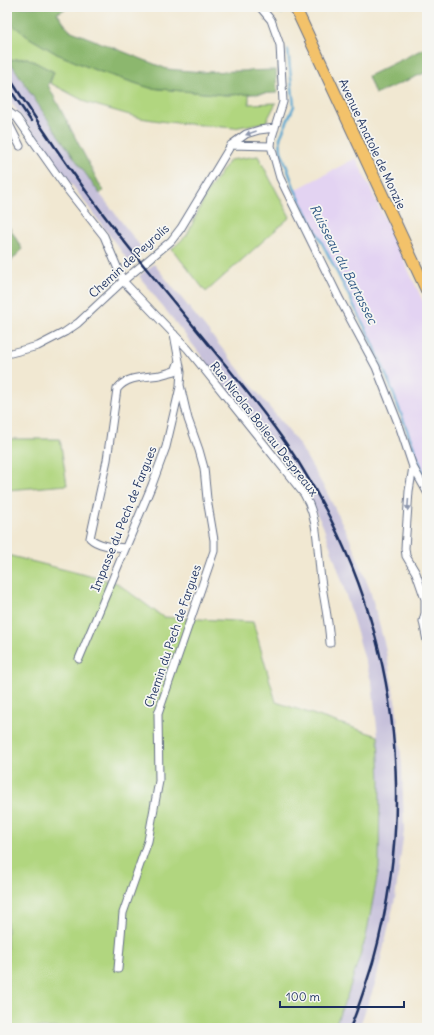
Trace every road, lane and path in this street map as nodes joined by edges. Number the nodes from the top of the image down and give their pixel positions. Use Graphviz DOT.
graph roads {
  1 [pos="260,7"];
  2 [pos="295,7"];
  3 [pos="7,113"];
  4 [pos="7,120"];
  5 [pos="275,128"];
  6 [pos="232,145"];
  7 [pos="20,146"];
  8 [pos="271,146"];
  9 [pos="123,281"];
  10 [pos="427,291"];
  11 [pos="174,334"];
  12 [pos="7,354"];
  13 [pos="179,361"];
  14 [pos="180,385"];
  15 [pos="413,467"];
  16 [pos="427,492"];
  17 [pos="125,548"];
  18 [pos="427,641"];
  19 [pos="330,643"];
  20 [pos="79,659"];
  21 [pos="118,969"];
  1 -- 5 [label="street"];
  2 -- 10 [label="main road, Avenue Anatole de Monzie"];
  3 -- 9 [label="street"];
  4 -- 7 [label="street"];
  5 -- 6 [label="street, Chemin de Peyrolis, one-way"];
  5 -- 8 [label="street"];
  6 -- 8 [label="street"];
  6 -- 9 [label="street, Chemin de Peyrolis"];
  8 -- 15 [label="street"];
  9 -- 11 [label="street, Rue Nicolas Boileau Despreaux"];
  9 -- 12 [label="street, Chemin de Peyrolis"];
  11 -- 13 [label="street, Chemin du Pech de Fargues"];
  11 -- 19 [label="street, Rue Nicolas Boileau Despreaux"];
  13 -- 14 [label="street, Chemin du Pech de Fargues"];
  13 -- 17 [label="street"];
  14 -- 17 [label="street, Impasse du Pech de Fargues"];
  14 -- 21 [label="street, Chemin du Pech de Fargues"];
  15 -- 16 [label="street"];
  15 -- 18 [label="street, one-way"];
  17 -- 20 [label="street, Impasse du Pech de Fargues"];
}
